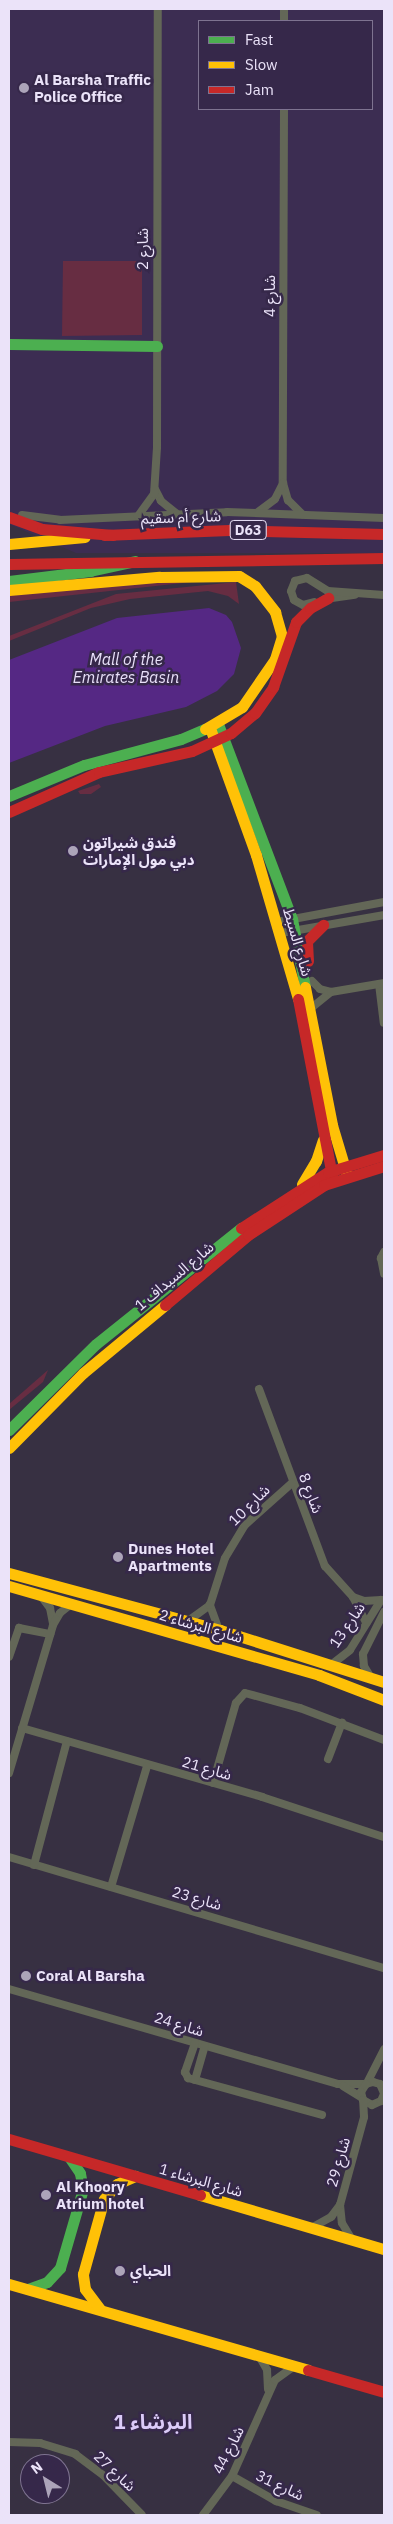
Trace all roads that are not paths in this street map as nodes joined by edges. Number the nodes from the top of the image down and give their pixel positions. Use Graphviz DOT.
graph roads {
  1 [pos="158,9"];
  2 [pos="284,110"];
  3 [pos="9,344"];
  4 [pos="157,346"];
  5 [pos="283,483"];
  6 [pos="155,489"];
  7 [pos="9,510"];
  8 [pos="257,512"];
  9 [pos="176,514"];
  10 [pos="302,514"];
  11 [pos="138,516"];
  12 [pos="9,517"];
  13 [pos="384,518"];
  14 [pos="384,534"];
  15 [pos="112,535"];
  16 [pos="9,544"];
  17 [pos="384,558"];
  18 [pos="135,561"];
  19 [pos="9,564"];
  20 [pos="9,581"];
  21 [pos="9,590"];
  22 [pos="355,595"];
  23 [pos="384,595"];
  24 [pos="328,598"];
  25 [pos="214,726"];
  26 [pos="219,739"];
  27 [pos="192,750"];
  28 [pos="231,786"];
  29 [pos="9,796"];
  30 [pos="9,812"];
  31 [pos="384,902"];
  32 [pos="384,915"];
  33 [pos="293,925"];
  34 [pos="323,925"];
  35 [pos="279,928"];
  36 [pos="312,981"];
  37 [pos="381,984"];
  38 [pos="331,992"];
  39 [pos="310,1009"];
  40 [pos="384,1023"];
  41 [pos="323,1138"];
  42 [pos="384,1155"];
  43 [pos="384,1166"];
  44 [pos="346,1170"];
  45 [pos="332,1176"];
  46 [pos="300,1187"];
  47 [pos="384,1252"];
  48 [pos="384,1274"];
  49 [pos="259,1390"];
  50 [pos="9,1430"];
  51 [pos="9,1448"];
  52 [pos="292,1483"];
  53 [pos="9,1573"];
  54 [pos="9,1586"];
  55 [pos="41,1596"];
  56 [pos="353,1597"];
  57 [pos="383,1599"];
  58 [pos="71,1604"];
  59 [pos="210,1605"];
  60 [pos="384,1612"];
  61 [pos="186,1622"];
  62 [pos="366,1623"];
  63 [pos="53,1625"];
  64 [pos="225,1632"];
  65 [pos="50,1634"];
  66 [pos="202,1642"];
  67 [pos="9,1657"];
  68 [pos="331,1665"];
  69 [pos="370,1676"];
  70 [pos="384,1682"];
  71 [pos="384,1700"];
  72 [pos="342,1723"];
  73 [pos="22,1728"];
  74 [pos="384,1740"];
  75 [pos="67,1741"];
  76 [pos="328,1758"];
  77 [pos="147,1766"];
  78 [pos="9,1773"];
  79 [pos="213,1783"];
  80 [pos="384,1837"];
  81 [pos="9,1857"];
  82 [pos="34,1865"];
  83 [pos="111,1887"];
  84 [pos="382,1965"];
  85 [pos="9,1989"];
  86 [pos="195,2043"];
  87 [pos="205,2046"];
  88 [pos="384,2049"];
  89 [pos="380,2060"];
  90 [pos="195,2080"];
  91 [pos="342,2084"];
  92 [pos="366,2084"];
  93 [pos="383,2090"];
  94 [pos="362,2099"];
  95 [pos="378,2104"];
  96 [pos="322,2115"];
  97 [pos="362,2125"];
  98 [pos="9,2139"];
  99 [pos="70,2158"];
  100 [pos="135,2176"];
  101 [pos="340,2205"];
  102 [pos="313,2227"];
  103 [pos="351,2238"];
  104 [pos="384,2249"];
  105 [pos="9,2284"];
  106 [pos="28,2289"];
  107 [pos="100,2310"];
  108 [pos="258,2354"];
  109 [pos="295,2365"];
  110 [pos="268,2391"];
  111 [pos="384,2392"];
  112 [pos="9,2442"];
  113 [pos="232,2476"];
  114 [pos="142,2515"];
  115 [pos="203,2515"];
  116 [pos="317,2515"];
  1 -- 4 [label="street, شارع 2"];
  2 -- 5 [label="street, شارع 4"];
  3 -- 4 [label="main road"];
  4 -- 6 [label="street, شارع 2"];
  5 -- 8 [label="street"];
  5 -- 10 [label="street, شارع 4"];
  6 -- 9 [label="street"];
  6 -- 11 [label="street, شارع 2"];
  7 -- 11 [label="street"];
  8 -- 9 [label="street"];
  8 -- 10 [label="street"];
  9 -- 11 [label="street"];
  10 -- 13 [label="street"];
  12 -- 15 [label="main road"];
  14 -- 15 [label="main road, شارع أم سقيم / D63"];
  15 -- 16 [label="main road, شارع أم سقيم / D63"];
  17 -- 18 [label="main road, D63"];
  18 -- 19 [label="main road, D63"];
  18 -- 20 [label="main road"];
  21 -- 25 [label="main road"];
  22 -- 23 [label="street"];
  22 -- 24 [label="street"];
  22 -- 24 [label="street"];
  24 -- 26 [label="main road"];
  25 -- 26 [label="main road, شارع السبط"];
  25 -- 29 [label="main road"];
  26 -- 27 [label="main road"];
  26 -- 28 [label="main road, شارع السبط"];
  26 -- 33 [label="main road, شارع السبط"];
  27 -- 28 [label="main road"];
  27 -- 30 [label="main road"];
  28 -- 35 [label="main road, شارع السبط"];
  31 -- 33 [label="street"];
  32 -- 34 [label="street"];
  33 -- 34 [label="street"];
  33 -- 35 [label="street"];
  33 -- 35 [label="street"];
  33 -- 39 [label="main road, شارع السبط"];
  34 -- 36 [label="main road"];
  35 -- 41 [label="main road, شارع السبط"];
  36 -- 38 [label="street"];
  36 -- 39 [label="main road"];
  37 -- 38 [label="street"];
  37 -- 40 [label="street"];
  38 -- 39 [label="street"];
  39 -- 44 [label="main road, شارع السبط"];
  41 -- 45 [label="main road, شارع السبط"];
  41 -- 46 [label="main road"];
  42 -- 44 [label="main road, شارع السيداف 1"];
  43 -- 44 [label="main road, شارع السيداف 1"];
  44 -- 45 [label="main road, شارع السيداف 1"];
  45 -- 46 [label="main road, شارع السيداف 1"];
  45 -- 51 [label="main road, شارع السيداف 1"];
  46 -- 50 [label="main road, شارع السيداف 1"];
  47 -- 48 [label="street"];
  49 -- 52 [label="street, شارع 8"];
  52 -- 56 [label="street, شارع 8"];
  52 -- 59 [label="street, شارع 10"];
  53 -- 61 [label="main road, شارع البرشاء 2"];
  54 -- 55 [label="main road, شارع البرشاء 2"];
  55 -- 58 [label="main road, شارع البرشاء 2"];
  55 -- 63 [label="street"];
  56 -- 57 [label="street"];
  56 -- 62 [label="street, شارع 8"];
  57 -- 62 [label="street, شارع 13"];
  58 -- 63 [label="street"];
  58 -- 66 [label="main road, شارع البرشاء 2"];
  59 -- 61 [label="street"];
  59 -- 64 [label="street"];
  60 -- 69 [label="street, شارع 13"];
  61 -- 64 [label="main road, شارع البرشاء 2"];
  62 -- 68 [label="street, شارع 13"];
  63 -- 65 [label="street"];
  64 -- 66 [label="main road"];
  64 -- 68 [label="main road, شارع البرشاء 2"];
  65 -- 67 [label="street"];
  65 -- 73 [label="street"];
  66 -- 71 [label="main road, شارع البرشاء 2"];
  68 -- 69 [label="main road, شارع البرشاء 2"];
  69 -- 70 [label="main road, شارع البرشاء 2"];
  72 -- 74 [label="street"];
  72 -- 76 [label="street"];
  72 -- 79 [label="street"];
  73 -- 75 [label="street, شارع 21"];
  73 -- 78 [label="street"];
  75 -- 77 [label="street, شارع 21"];
  75 -- 82 [label="street"];
  77 -- 79 [label="street, شارع 21"];
  77 -- 83 [label="street"];
  79 -- 80 [label="street, شارع 21"];
  81 -- 82 [label="street, شارع 23"];
  82 -- 83 [label="street, شارع 23"];
  83 -- 84 [label="street, شارع 23"];
  85 -- 86 [label="street, شارع 24"];
  86 -- 87 [label="street, شارع 24"];
  86 -- 90 [label="street"];
  87 -- 90 [label="street"];
  87 -- 91 [label="street, شارع 24"];
  88 -- 89 [label="street"];
  89 -- 92 [label="street"];
  89 -- 93 [label="street"];
  90 -- 96 [label="street"];
  91 -- 92 [label="street, شارع 24"];
  91 -- 94 [label="street, شارع 24"];
  92 -- 93 [label="street, شارع 24"];
  92 -- 94 [label="street, شارع 29"];
  93 -- 95 [label="street, شارع 29"];
  94 -- 95 [label="street, شارع 24"];
  94 -- 97 [label="street, شارع 29"];
  95 -- 97 [label="street, شارع 29"];
  97 -- 101 [label="street, شارع 29"];
  98 -- 99 [label="main road, شارع البرشاء 1"];
  99 -- 100 [label="main road, شارع البرشاء 1"];
  99 -- 106 [label="main road"];
  100 -- 102 [label="main road, شارع البرشاء 1"];
  100 -- 107 [label="main road"];
  101 -- 102 [label="street, شارع 29"];
  101 -- 103 [label="street, شارع 29"];
  102 -- 103 [label="main road, شارع البرشاء 1"];
  103 -- 104 [label="main road, شارع البرشاء 1"];
  105 -- 106 [label="main road"];
  106 -- 107 [label="main road"];
  107 -- 108 [label="main road"];
  108 -- 109 [label="main road"];
  108 -- 110 [label="street, شارع 44"];
  109 -- 110 [label="street, شارع 44"];
  109 -- 111 [label="main road"];
  110 -- 113 [label="street, شارع 44"];
  112 -- 114 [label="street, شارع 27"];
  113 -- 115 [label="street, شارع 44"];
  113 -- 116 [label="street, شارع 31"];
}
